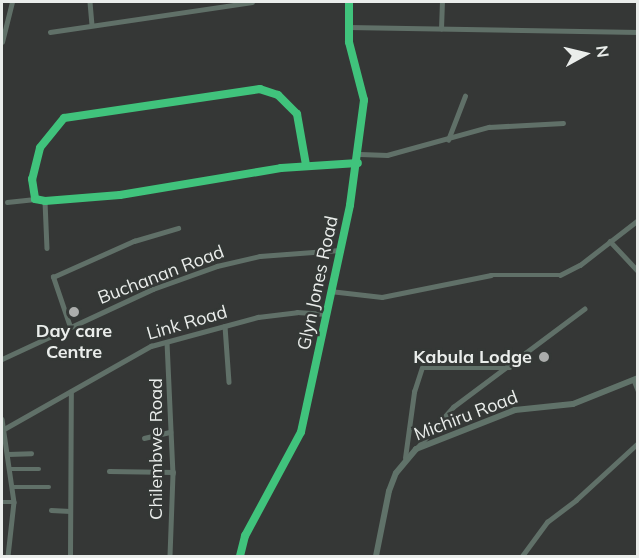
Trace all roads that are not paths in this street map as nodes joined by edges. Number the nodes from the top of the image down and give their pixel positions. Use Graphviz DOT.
graph roads {
  1 [pos="12,2"];
  2 [pos="90,2"];
  3 [pos="252,2"];
  4 [pos="349,2"];
  5 [pos="442,2"];
  6 [pos="92,24"];
  7 [pos="348,27"];
  8 [pos="441,28"];
  9 [pos="50,32"];
  10 [pos="638,32"];
  11 [pos="2,42"];
  12 [pos="465,96"];
  13 [pos="563,123"];
  14 [pos="448,140"];
  15 [pos="360,154"];
  16 [pos="358,163"];
  17 [pos="306,165"];
  18 [pos="35,199"];
  19 [pos="45,201"];
  20 [pos="7,202"];
  21 [pos="638,220"];
  22 [pos="178,228"];
  23 [pos="610,241"];
  24 [pos="47,248"];
  25 [pos="340,250"];
  26 [pos="638,271"];
  27 [pos="330,291"];
  28 [pos="584,309"];
  29 [pos="326,314"];
  30 [pos="225,326"];
  31 [pos="70,327"];
  32 [pos="167,342"];
  33 [pos="2,359"];
  34 [pos="510,368"];
  35 [pos="636,379"];
  36 [pos="229,382"];
  37 [pos="638,390"];
  38 [pos="70,392"];
  39 [pos="2,419"];
  40 [pos="4,429"];
  41 [pos="170,432"];
  42 [pos="144,438"];
  43 [pos="638,443"];
  44 [pos="416,449"];
  45 [pos="31,453"];
  46 [pos="8,454"];
  47 [pos="405,458"];
  48 [pos="11,469"];
  49 [pos="39,469"];
  50 [pos="109,471"];
  51 [pos="173,472"];
  52 [pos="14,487"];
  53 [pos="49,487"];
  54 [pos="2,502"];
  55 [pos="14,502"];
  56 [pos="51,510"];
  57 [pos="70,511"];
  58 [pos="8,556"];
  59 [pos="70,556"];
  60 [pos="170,556"];
  61 [pos="240,556"];
  62 [pos="376,556"];
  63 [pos="522,556"];
  1 -- 11 [label="street"];
  2 -- 6 [label="street"];
  3 -- 6 [label="street"];
  4 -- 7 [label="street, Glyn Jones Road"];
  5 -- 8 [label="street"];
  6 -- 9 [label="street"];
  7 -- 8 [label="street"];
  7 -- 15 [label="street, Glyn Jones Road"];
  8 -- 10 [label="street"];
  12 -- 14 [label="street"];
  13 -- 14 [label="street"];
  14 -- 15 [label="street"];
  15 -- 16 [label="street, Glyn Jones Road"];
  16 -- 17 [label="street"];
  16 -- 25 [label="street, Glyn Jones Road"];
  17 -- 18 [label="street"];
  17 -- 19 [label="street"];
  18 -- 19 [label="street"];
  18 -- 20 [label="street"];
  19 -- 24 [label="street"];
  21 -- 23 [label="street"];
  22 -- 31 [label="street"];
  23 -- 26 [label="street"];
  23 -- 27 [label="street"];
  25 -- 27 [label="street, Glyn Jones Road"];
  25 -- 31 [label="street, Buchanan Road"];
  27 -- 29 [label="street, Glyn Jones Road"];
  28 -- 34 [label="street"];
  29 -- 30 [label="street, Link Road"];
  29 -- 61 [label="street, Glyn Jones Road"];
  30 -- 32 [label="street, Link Road"];
  30 -- 36 [label="street"];
  31 -- 33 [label="street, Buchanan Road"];
  32 -- 38 [label="street, Link Road"];
  32 -- 41 [label="street, Chilembwe Road"];
  34 -- 44 [label="street"];
  34 -- 47 [label="street"];
  35 -- 37 [label="street"];
  35 -- 44 [label="street, Michiru Road"];
  38 -- 40 [label="street, Link Road"];
  38 -- 57 [label="street"];
  39 -- 40 [label="street"];
  40 -- 46 [label="street"];
  41 -- 42 [label="street"];
  41 -- 51 [label="street, Chilembwe Road"];
  43 -- 63 [label="street"];
  44 -- 47 [label="street, Michiru Road"];
  45 -- 46 [label="street"];
  46 -- 48 [label="street"];
  47 -- 62 [label="street, Michiru Road"];
  48 -- 49 [label="street"];
  48 -- 52 [label="street"];
  50 -- 51 [label="street"];
  51 -- 60 [label="street, Chilembwe Road"];
  52 -- 53 [label="street"];
  52 -- 55 [label="street"];
  54 -- 55 [label="street"];
  55 -- 58 [label="street"];
  56 -- 57 [label="street"];
  57 -- 59 [label="street"];
}
